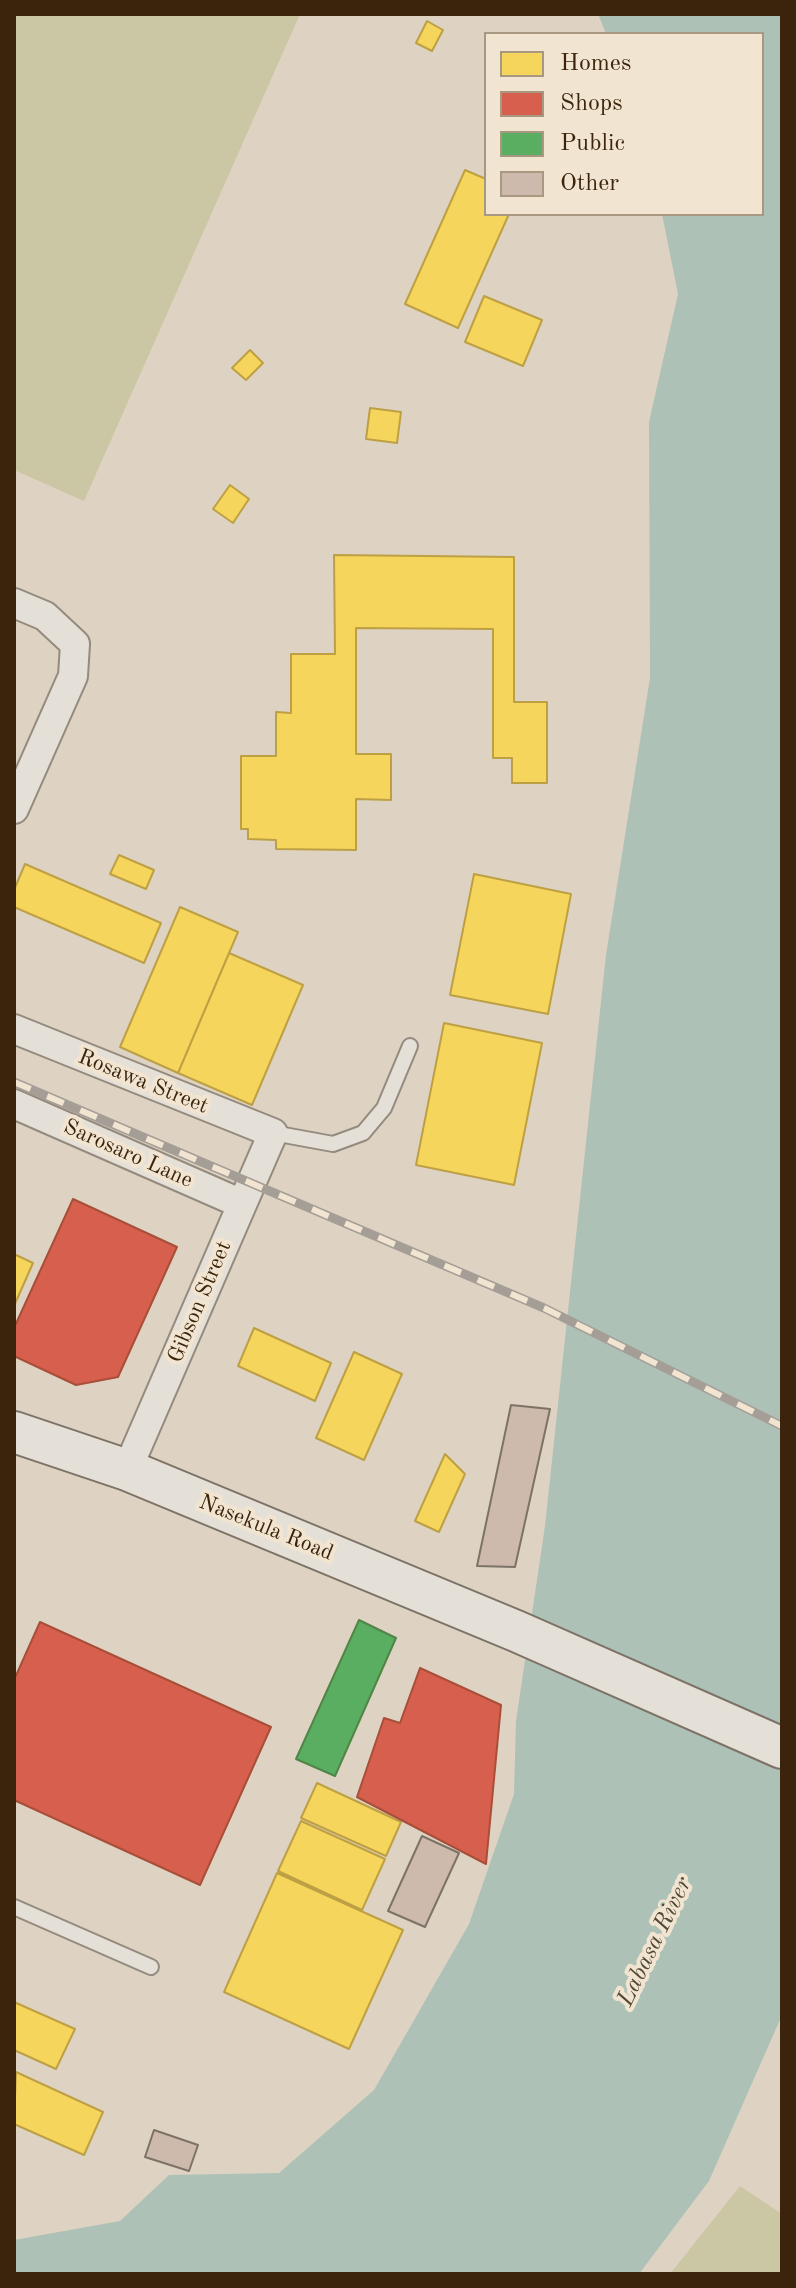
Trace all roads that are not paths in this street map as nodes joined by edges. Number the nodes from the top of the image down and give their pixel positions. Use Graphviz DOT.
graph roads {
  1 [pos="14,603"];
  2 [pos="14,809"];
  3 [pos="14,1029"];
  4 [pos="410,1046"];
  5 [pos="14,1104"];
  6 [pos="273,1133"];
  7 [pos="242,1204"];
  8 [pos="14,1432"];
  9 [pos="127,1470"];
  10 [pos="782,1748"];
  11 [pos="14,1907"];
  12 [pos="151,1967"];
  1 -- 2 [label="street"];
  3 -- 6 [label="street, Rosawa Street"];
  4 -- 6 [label="lane"];
  5 -- 7 [label="street, Sarosaro Lane"];
  6 -- 7 [label="street, Gibson Street"];
  7 -- 9 [label="street, Gibson Street"];
  8 -- 9 [label="main road, Nasekula Road"];
  9 -- 10 [label="main road, Nasekula Road"];
  11 -- 12 [label="lane"];
}
